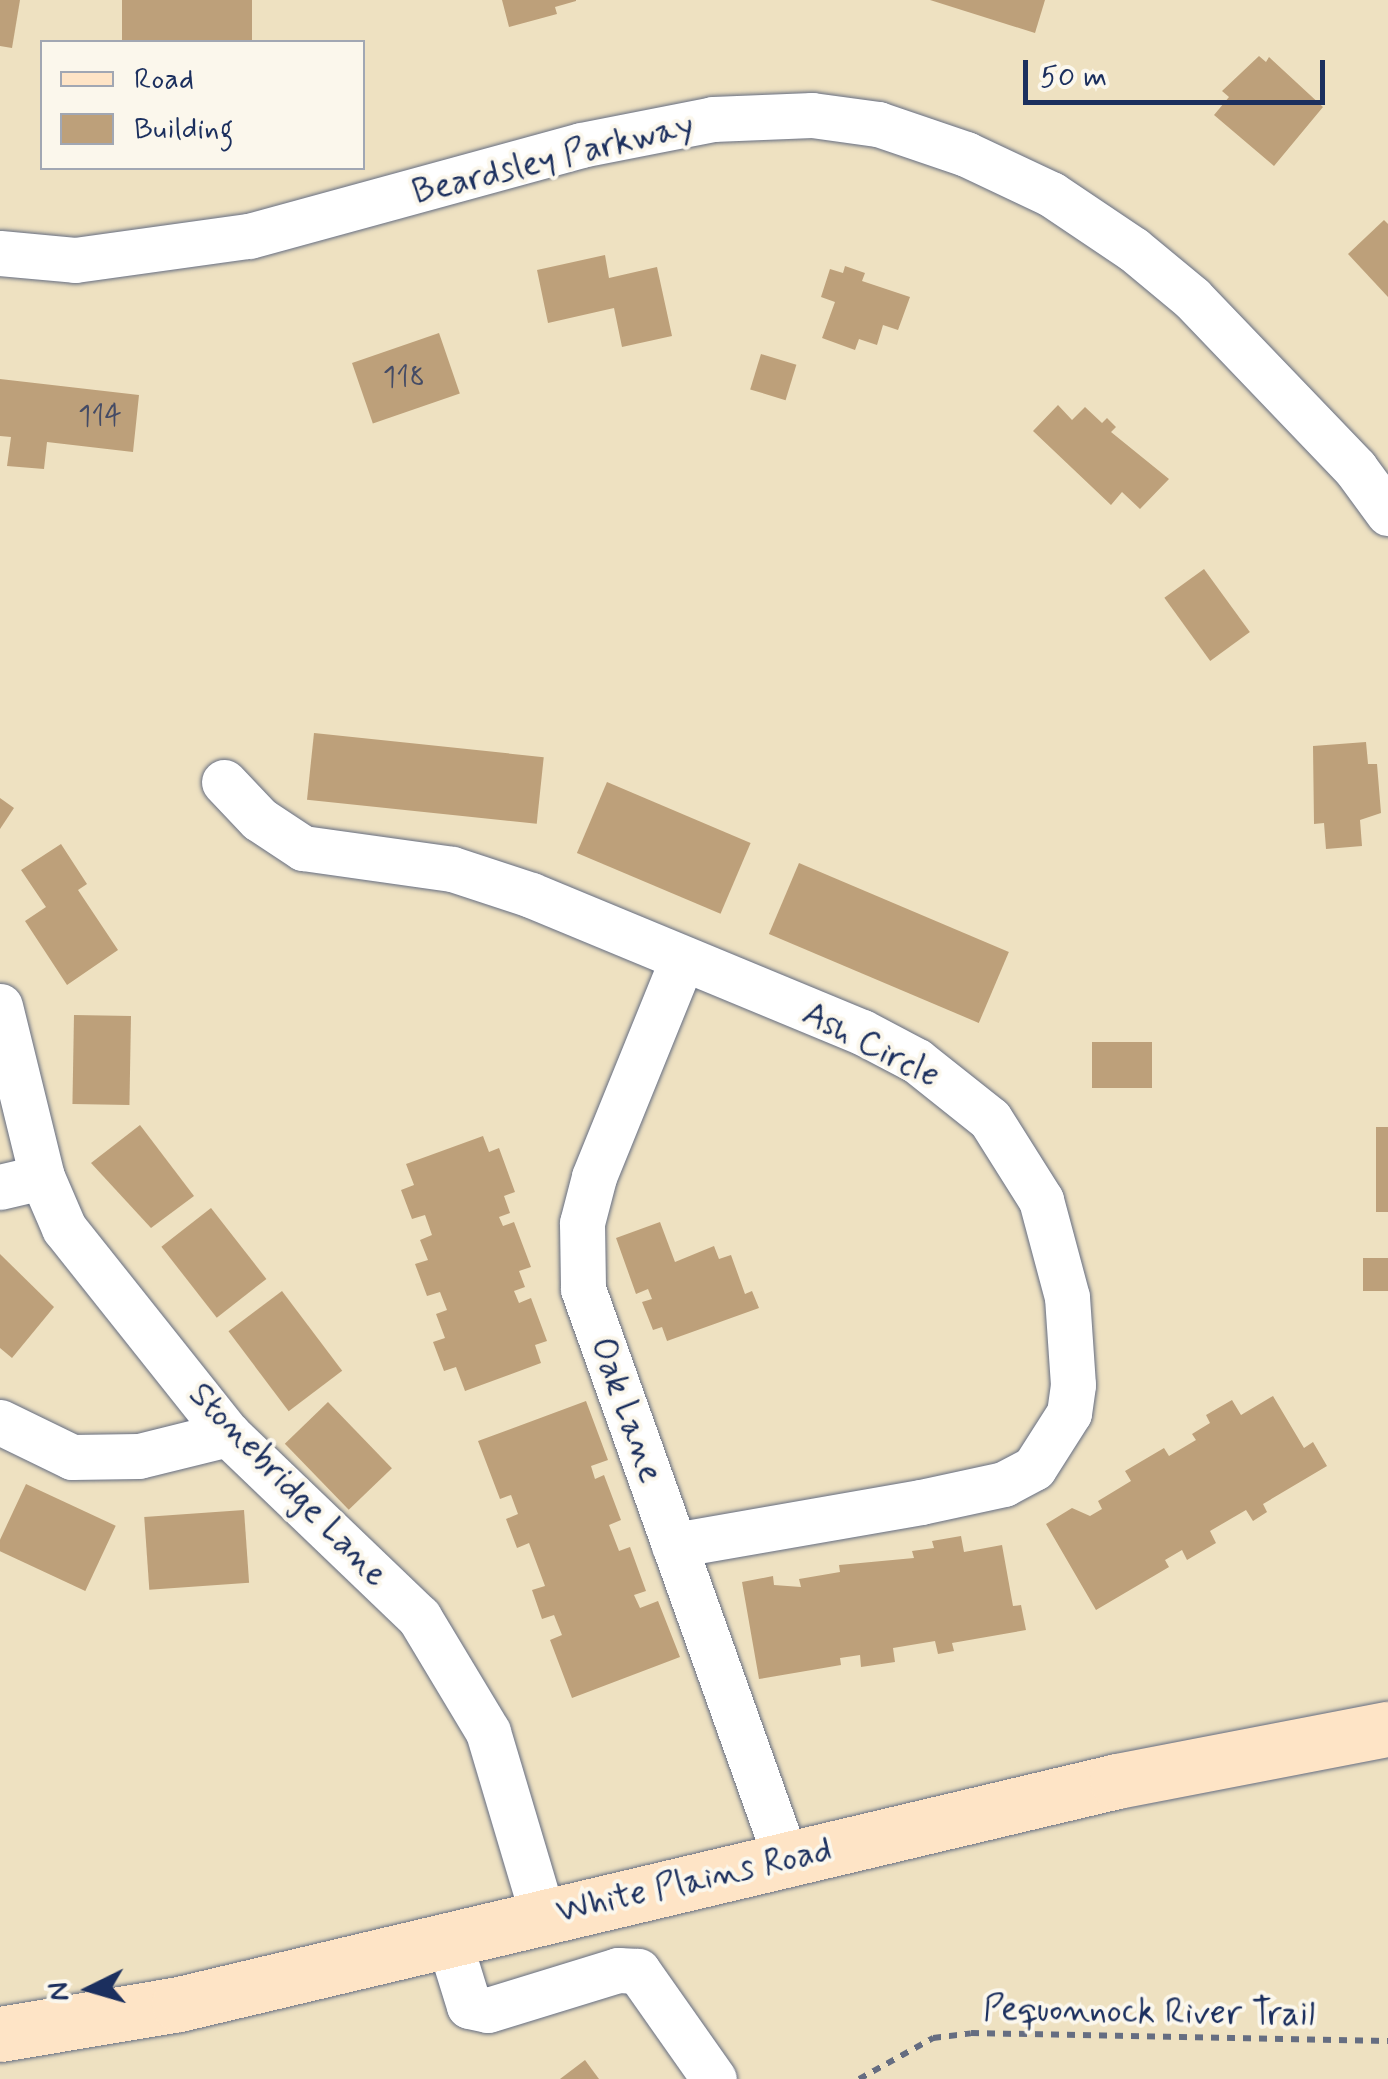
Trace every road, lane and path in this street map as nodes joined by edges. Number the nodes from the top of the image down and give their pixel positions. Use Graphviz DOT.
graph roads {
  1 [pos="0,253"];
  2 [pos="1388,513"];
  3 [pos="224,782"];
  4 [pos="682,960"];
  5 [pos="0,1006"];
  6 [pos="21,1182"];
  7 [pos="0,1422"];
  8 [pos="228,1434"];
  9 [pos="674,1546"];
  10 [pos="1388,1730"];
  11 [pos="786,1858"];
  12 [pos="544,1916"];
  13 [pos="448,1938"];
  14 [pos="0,2034"];
  15 [pos="1388,2042"];
  16 [pos="714,2079"];
  17 [pos="859,2079"];
  1 -- 2 [label="street, Beardsley Parkway"];
  3 -- 4 [label="street, Ash Circle"];
  4 -- 9 [label="street, Oak Lane"];
  4 -- 9 [label="street, Ash Circle"];
  5 -- 6 [label="street, Stonebridge Lane"];
  6 -- 8 [label="street, Stonebridge Lane"];
  7 -- 8 [label="street"];
  8 -- 12 [label="street, Stonebridge Lane"];
  9 -- 11 [label="street, Oak Lane"];
  10 -- 11 [label="main road, White Plains Road"];
  11 -- 12 [label="main road, White Plains Road"];
  12 -- 13 [label="main road, White Plains Road"];
  13 -- 14 [label="main road, White Plains Road"];
  13 -- 16 [label="street"];
  15 -- 17 [label="path, Pequonnock River Trail"];
}
